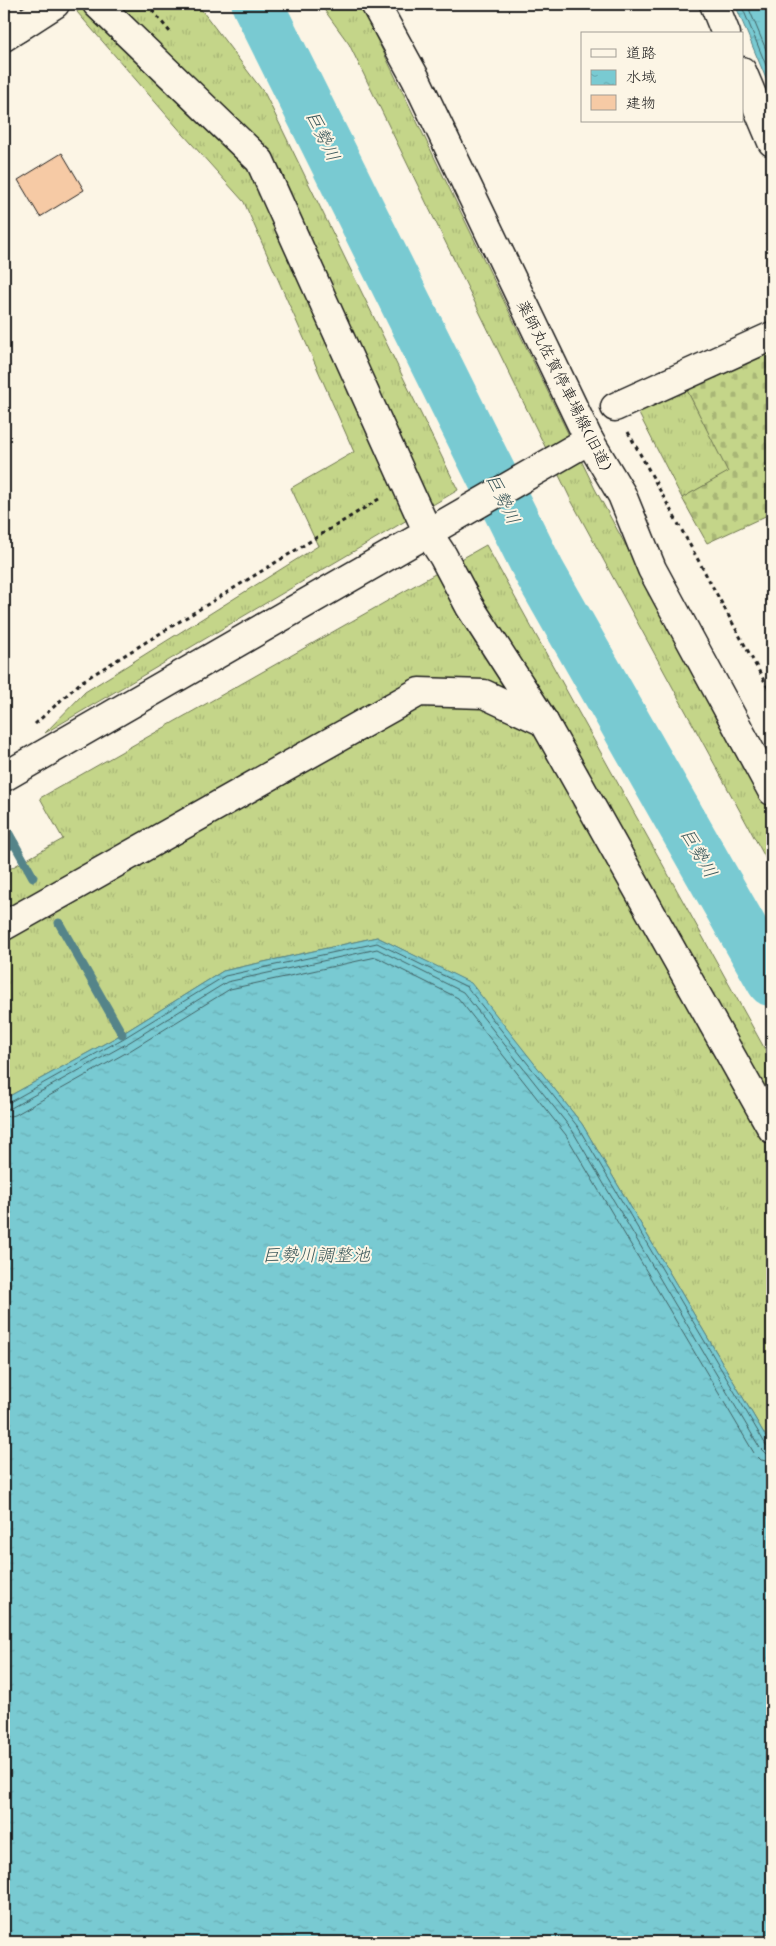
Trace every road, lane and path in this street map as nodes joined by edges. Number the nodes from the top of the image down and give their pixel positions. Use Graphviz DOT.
graph roads {
  1 [pos="55,4"];
  2 [pos="97,4"];
  3 [pos="374,4"];
  4 [pos="714,4"];
  5 [pos="8,24"];
  6 [pos="725,32"];
  7 [pos="744,76"];
  8 [pos="772,142"];
  9 [pos="772,336"];
  10 [pos="615,408"];
  11 [pos="589,440"];
  12 [pos="379,499"];
  13 [pos="428,533"];
  14 [pos="772,694"];
  15 [pos="544,722"];
  16 [pos="33,726"];
  17 [pos="4,777"];
  18 [pos="772,791"];
  19 [pos="4,926"];
  20 [pos="772,1128"];
  1 -- 5 [label="street"];
  2 -- 13 [label="street"];
  3 -- 11 [label="street, 薬師丸佐賀停車場線(旧道)"];
  4 -- 6 [label="street"];
  7 -- 8 [label="street"];
  9 -- 10 [label="street"];
  10 -- 14 [label="path"];
  11 -- 13 [label="street"];
  11 -- 18 [label="street, 薬師丸佐賀停車場線(旧道)"];
  12 -- 16 [label="path"];
  13 -- 15 [label="street"];
  13 -- 17 [label="street"];
  15 -- 19 [label="street"];
  15 -- 20 [label="street"];
}
